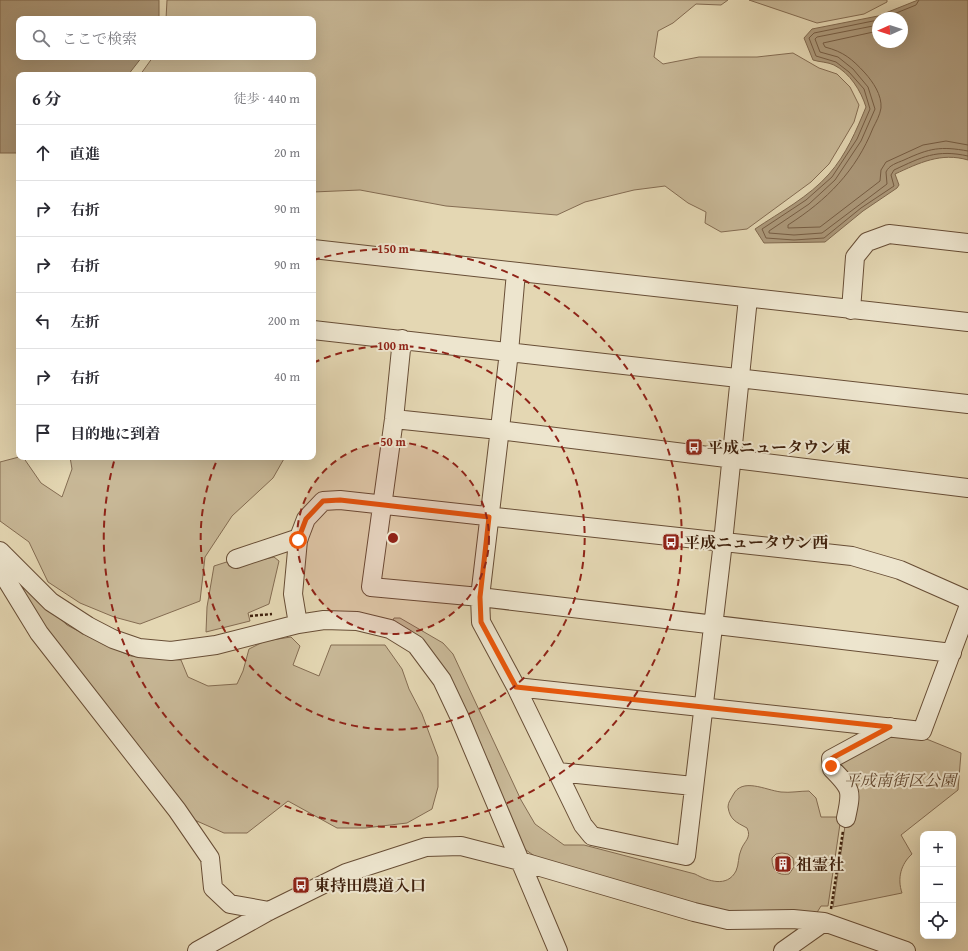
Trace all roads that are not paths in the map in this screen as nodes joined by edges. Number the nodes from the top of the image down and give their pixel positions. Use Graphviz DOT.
graph roads {
  1 [pos="968,243"];
  2 [pos="316,250"];
  3 [pos="516,272"];
  4 [pos="748,298"];
  5 [pos="851,310"];
  6 [pos="968,322"];
  7 [pos="316,330"];
  8 [pos="402,339"];
  9 [pos="509,352"];
  10 [pos="740,378"];
  11 [pos="968,404"];
  12 [pos="394,419"];
  13 [pos="499,430"];
  14 [pos="730,459"];
  15 [pos="968,488"];
  16 [pos="381,505"];
  17 [pos="489,517"];
  18 [pos="299,538"];
  19 [pos="723,542"];
  20 [pos="3,554"];
  21 [pos="236,559"];
  22 [pos="480,597"];
  23 [pos="968,600"];
  24 [pos="968,608"];
  25 [pos="298,624"];
  26 [pos="712,625"];
  27 [pos="952,653"];
  28 [pos="516,687"];
  29 [pos="704,706"];
  30 [pos="890,727"];
  31 [pos="558,772"];
  32 [pos="693,786"];
  33 [pos="846,818"];
  34 [pos="520,861"];
  35 [pos="270,911"];
  36 [pos="827,919"];
  37 [pos="197,951"];
  38 [pos="558,951"];
  39 [pos="783,951"];
  40 [pos="906,951"];
  1 -- 5 [label="street"];
  2 -- 3 [label="street"];
  3 -- 4 [label="street"];
  3 -- 9 [label="street"];
  4 -- 5 [label="street"];
  4 -- 10 [label="street"];
  5 -- 6 [label="street"];
  7 -- 8 [label="street"];
  8 -- 9 [label="street"];
  8 -- 12 [label="street"];
  9 -- 10 [label="street"];
  9 -- 13 [label="street"];
  10 -- 11 [label="street"];
  10 -- 14 [label="street"];
  12 -- 13 [label="street"];
  12 -- 16 [label="street"];
  13 -- 14 [label="street"];
  13 -- 17 [label="street"];
  14 -- 15 [label="street"];
  14 -- 19 [label="street"];
  16 -- 17 [label="street"];
  16 -- 18 [label="street"];
  16 -- 22 [label="street"];
  17 -- 19 [label="street"];
  17 -- 22 [label="street"];
  18 -- 21 [label="street"];
  18 -- 25 [label="street"];
  19 -- 23 [label="street"];
  19 -- 26 [label="street"];
  20 -- 25 [label="street"];
  20 -- 35 [label="street"];
  22 -- 26 [label="street"];
  22 -- 28 [label="street"];
  24 -- 27 [label="street"];
  25 -- 34 [label="street"];
  26 -- 27 [label="street"];
  26 -- 29 [label="street"];
  27 -- 30 [label="street"];
  28 -- 29 [label="street"];
  28 -- 31 [label="street"];
  29 -- 30 [label="street"];
  29 -- 32 [label="street"];
  30 -- 33 [label="street"];
  31 -- 32 [label="street"];
  31 -- 32 [label="street"];
  34 -- 35 [label="street"];
  34 -- 36 [label="street"];
  34 -- 38 [label="street"];
  35 -- 37 [label="street"];
  36 -- 39 [label="street"];
  36 -- 40 [label="street"];
}
